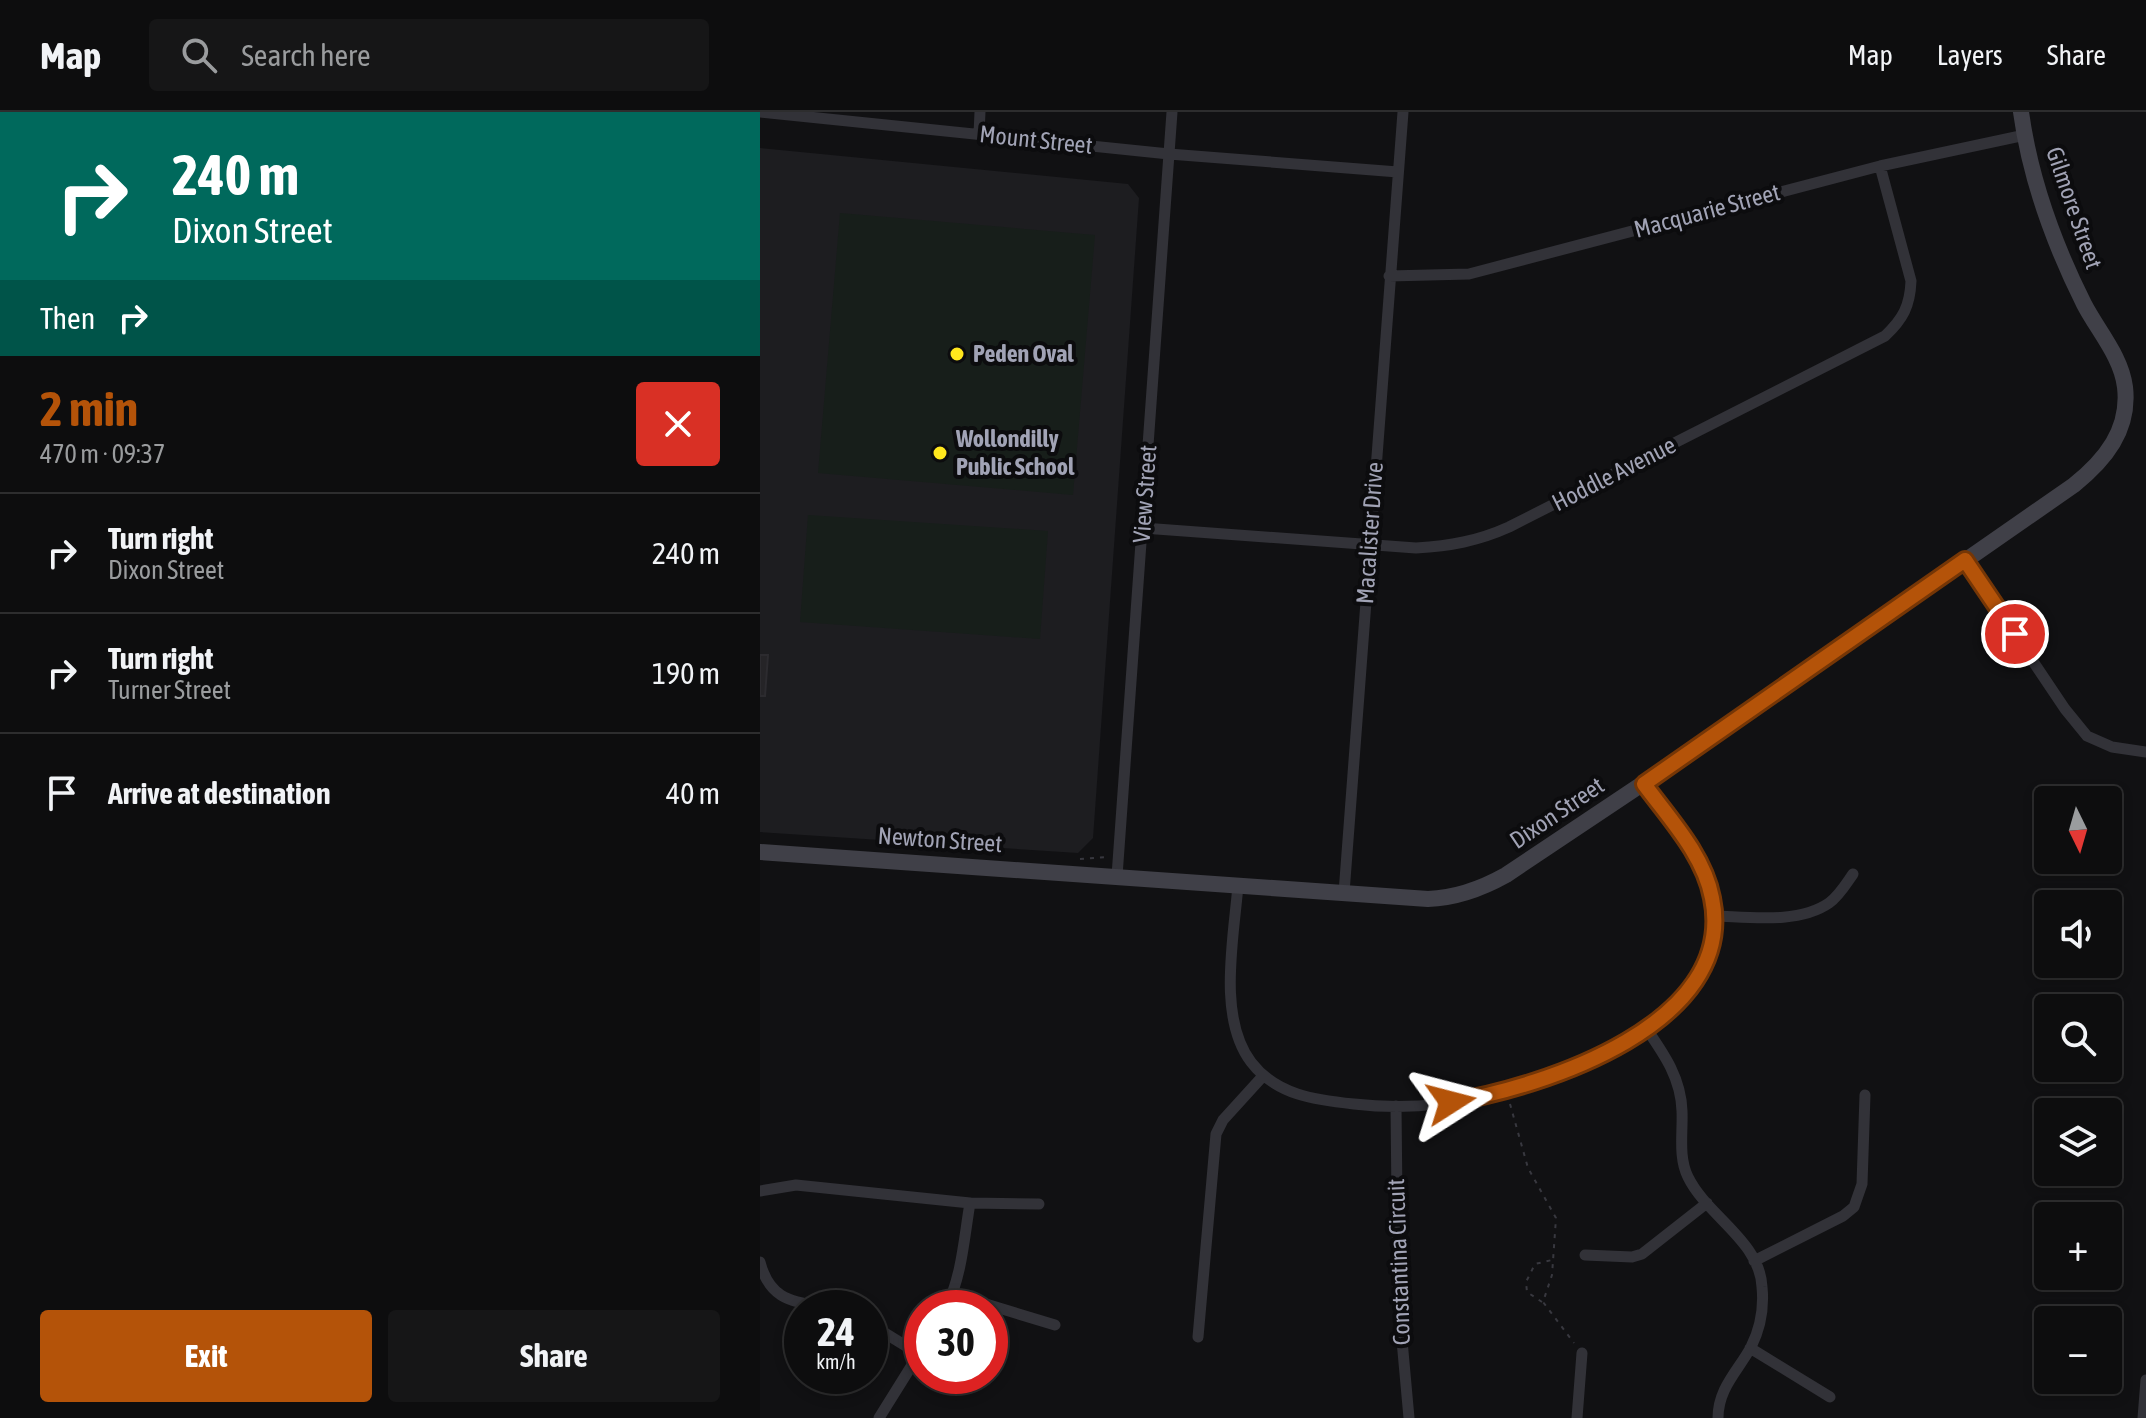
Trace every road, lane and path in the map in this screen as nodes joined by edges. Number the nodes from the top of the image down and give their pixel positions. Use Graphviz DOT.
graph roads {
  1 [pos="760,112"];
  2 [pos="980,112"];
  3 [pos="1172,112"];
  4 [pos="1403,112"];
  5 [pos="2021,112"];
  6 [pos="979,134"];
  7 [pos="2025,135"];
  8 [pos="1169,154"];
  9 [pos="1880,166"];
  10 [pos="1398,172"];
  11 [pos="1389,276"];
  12 [pos="2110,450"];
  13 [pos="1143,528"];
  14 [pos="1369,546"];
  15 [pos="1965,560"];
  16 [pos="2146,752"];
  17 [pos="1644,784"];
  18 [pos="760,852"];
  19 [pos="1853,874"];
  20 [pos="1117,876"];
  21 [pos="1238,885"];
  22 [pos="1344,893"];
  23 [pos="1715,916"];
  24 [pos="1646,1028"];
  25 [pos="1263,1076"];
  26 [pos="1507,1091"];
  27 [pos="1865,1095"];
  28 [pos="1396,1106"];
  29 [pos="760,1191"];
  30 [pos="970,1203"];
  31 [pos="1707,1203"];
  32 [pos="1039,1204"];
  33 [pos="1585,1255"];
  34 [pos="1552,1260"];
  35 [pos="1754,1261"];
  36 [pos="760,1262"];
  37 [pos="954,1290"];
  38 [pos="784,1297"];
  39 [pos="1543,1302"];
  40 [pos="1008,1311"];
  41 [pos="1055,1325"];
  42 [pos="1198,1337"];
  43 [pos="1750,1348"];
  44 [pos="1582,1353"];
  45 [pos="904,1378"];
  46 [pos="2146,1380"];
  47 [pos="1830,1397"];
  48 [pos="879,1418"];
  49 [pos="1409,1418"];
  50 [pos="1577,1418"];
  51 [pos="1718,1418"];
  52 [pos="2143,1418"];
  1 -- 6 [label="street, Mount Street"];
  2 -- 6 [label="street"];
  3 -- 8 [label="street, View Street"];
  4 -- 10 [label="street, Macalister Drive"];
  5 -- 7 [label="street, Gilmore Street"];
  6 -- 8 [label="street, Mount Street"];
  7 -- 9 [label="street, Macquarie Street"];
  7 -- 12 [label="street, Gilmore Street"];
  8 -- 10 [label="street, Mount Street"];
  8 -- 13 [label="street, View Street"];
  9 -- 11 [label="street, Macquarie Street"];
  9 -- 14 [label="street, Hoddle Avenue"];
  10 -- 11 [label="street, Macalister Drive"];
  11 -- 14 [label="street, Macalister Drive"];
  12 -- 15 [label="street, Dixon Street"];
  13 -- 14 [label="street, Hoddle Avenue"];
  13 -- 20 [label="street, View Street"];
  14 -- 22 [label="street, Macalister Drive"];
  15 -- 16 [label="street"];
  15 -- 17 [label="street, Dixon Street"];
  17 -- 22 [label="street, Dixon Street"];
  17 -- 23 [label="street"];
  18 -- 20 [label="street, Newton Street"];
  19 -- 23 [label="street"];
  20 -- 21 [label="street, Dixon Street"];
  21 -- 22 [label="street, Dixon Street"];
  21 -- 25 [label="street"];
  23 -- 24 [label="street"];
  24 -- 26 [label="street"];
  24 -- 31 [label="street"];
  25 -- 28 [label="street"];
  25 -- 42 [label="street"];
  26 -- 28 [label="street"];
  26 -- 34 [label="path"];
  27 -- 35 [label="street"];
  28 -- 49 [label="street, Constantina Circuit"];
  29 -- 30 [label="street"];
  30 -- 32 [label="street"];
  30 -- 37 [label="street"];
  31 -- 33 [label="street"];
  31 -- 35 [label="street"];
  34 -- 39 [label="path"];
  34 -- 39 [label="path"];
  35 -- 43 [label="street"];
  36 -- 38 [label="street"];
  39 -- 44 [label="path"];
  40 -- 41 [label="street"];
  43 -- 47 [label="street"];
  43 -- 51 [label="street"];
  44 -- 50 [label="street"];
  45 -- 48 [label="street"];
  46 -- 52 [label="street"];
}
